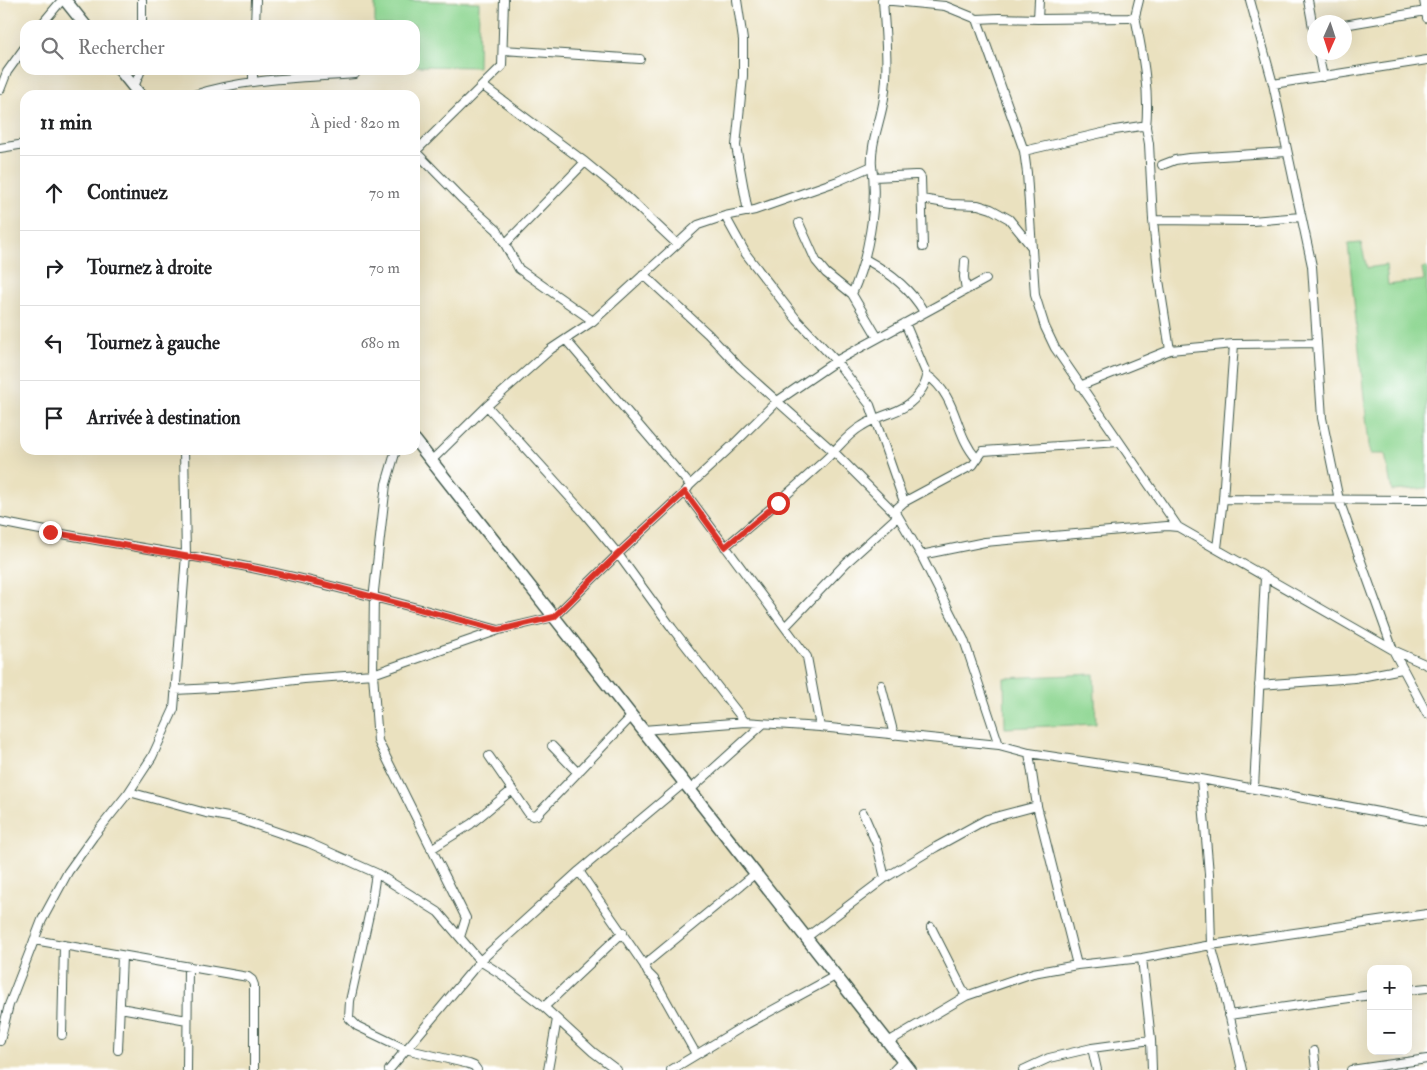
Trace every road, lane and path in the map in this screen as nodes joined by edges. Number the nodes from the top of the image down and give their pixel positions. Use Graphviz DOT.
graph roads {
  1 [pos="64,0"];
  2 [pos="142,0"];
  3 [pos="256,0"];
  4 [pos="504,0"];
  5 [pos="737,0"];
  6 [pos="882,0"];
  7 [pos="1039,0"];
  8 [pos="1139,0"];
  9 [pos="1250,0"];
  10 [pos="1308,0"];
  11 [pos="1424,0"];
  12 [pos="904,1"];
  13 [pos="943,3"];
  14 [pos="1426,14"];
  15 [pos="1311,15"];
  16 [pos="1136,16"];
  17 [pos="977,19"];
  18 [pos="1038,19"];
  19 [pos="46,20"];
  20 [pos="81,20"];
  21 [pos="142,20"];
  22 [pos="255,20"];
  23 [pos="1352,23"];
  24 [pos="503,50"];
  25 [pos="20,52"];
  26 [pos="640,59"];
  27 [pos="1320,60"];
  28 [pos="1427,60"];
  29 [pos="3,71"];
  30 [pos="124,75"];
  31 [pos="140,75"];
  32 [pos="253,75"];
  33 [pos="342,75"];
  34 [pos="1323,77"];
  35 [pos="253,82"];
  36 [pos="1273,84"];
  37 [pos="483,86"];
  38 [pos="0,90"];
  39 [pos="136,90"];
  40 [pos="137,90"];
  41 [pos="208,90"];
  42 [pos="1146,127"];
  43 [pos="20,145"];
  44 [pos="420,147"];
  45 [pos="0,148"];
  46 [pos="1024,151"];
  47 [pos="1287,152"];
  48 [pos="420,157"];
  49 [pos="585,162"];
  50 [pos="1162,165"];
  51 [pos="872,166"];
  52 [pos="874,177"];
  53 [pos="922,199"];
  54 [pos="748,212"];
  55 [pos="725,216"];
  56 [pos="1301,217"];
  57 [pos="1153,220"];
  58 [pos="799,223"];
  59 [pos="505,244"];
  60 [pos="677,244"];
  61 [pos="1031,246"];
  62 [pos="923,248"];
  63 [pos="865,259"];
  64 [pos="965,261"];
  65 [pos="643,274"];
  66 [pos="986,279"];
  67 [pos="966,290"];
  68 [pos="852,294"];
  69 [pos="924,312"];
  70 [pos="593,321"];
  71 [pos="905,323"];
  72 [pos="878,338"];
  73 [pos="566,340"];
  74 [pos="1317,343"];
  75 [pos="1234,344"];
  76 [pos="1170,350"];
  77 [pos="836,361"];
  78 [pos="927,375"];
  79 [pos="1080,386"];
  80 [pos="776,402"];
  81 [pos="488,406"];
  82 [pos="875,419"];
  83 [pos="1119,442"];
  84 [pos="420,446"];
  85 [pos="834,452"];
  86 [pos="184,455"];
  87 [pos="395,455"];
  88 [pos="977,459"];
  89 [pos="432,460"];
  90 [pos="687,488"];
  91 [pos="1224,499"];
  92 [pos="1340,500"];
  93 [pos="1427,500"];
  94 [pos="904,502"];
  95 [pos="896,514"];
  96 [pos="0,522"];
  97 [pos="1178,527"];
  98 [pos="725,547"];
  99 [pos="1217,548"];
  100 [pos="618,554"];
  101 [pos="186,555"];
  102 [pos="921,555"];
  103 [pos="1265,577"];
  104 [pos="374,598"];
  105 [pos="554,617"];
  106 [pos="785,627"];
  107 [pos="499,630"];
  108 [pos="1393,650"];
  109 [pos="1427,665"];
  110 [pos="1402,669"];
  111 [pos="373,674"];
  112 [pos="881,685"];
  113 [pos="1259,685"];
  114 [pos="174,690"];
  115 [pos="1427,714"];
  116 [pos="632,717"];
  117 [pos="745,722"];
  118 [pos="763,724"];
  119 [pos="820,727"];
  120 [pos="643,730"];
  121 [pos="894,735"];
  122 [pos="998,745"];
  123 [pos="552,746"];
  124 [pos="1029,753"];
  125 [pos="489,756"];
  126 [pos="578,773"];
  127 [pos="1201,779"];
  128 [pos="687,786"];
  129 [pos="1254,788"];
  130 [pos="512,790"];
  131 [pos="129,792"];
  132 [pos="1037,806"];
  133 [pos="863,813"];
  134 [pos="1425,821"];
  135 [pos="431,849"];
  136 [pos="579,871"];
  137 [pos="376,873"];
  138 [pos="756,873"];
  139 [pos="885,878"];
  140 [pos="1427,914"];
  141 [pos="931,927"];
  142 [pos="623,932"];
  143 [pos="460,937"];
  144 [pos="807,937"];
  145 [pos="34,940"];
  146 [pos="64,945"];
  147 [pos="1210,945"];
  148 [pos="122,956"];
  149 [pos="1142,958"];
  150 [pos="480,961"];
  151 [pos="644,965"];
  152 [pos="1076,965"];
  153 [pos="188,967"];
  154 [pos="837,975"];
  155 [pos="1427,988"];
  156 [pos="1412,990"];
  157 [pos="966,996"];
  158 [pos="1367,996"];
  159 [pos="544,1007"];
  160 [pos="120,1008"];
  161 [pos="1229,1015"];
  162 [pos="557,1019"];
  163 [pos="187,1020"];
  164 [pos="62,1035"];
  165 [pos="1151,1040"];
  166 [pos="0,1041"];
  167 [pos="888,1042"];
  168 [pos="1092,1048"];
  169 [pos="405,1049"];
  170 [pos="118,1050"];
  171 [pos="1314,1051"];
  172 [pos="696,1054"];
  173 [pos="1427,1059"];
  174 [pos="907,1065"];
  175 [pos="187,1070"];
  176 [pos="254,1070"];
  177 [pos="389,1070"];
  178 [pos="477,1070"];
  179 [pos="548,1070"];
  180 [pos="617,1070"];
  181 [pos="671,1070"];
  182 [pos="894,1070"];
  183 [pos="1023,1070"];
  184 [pos="1097,1070"];
  185 [pos="1152,1070"];
  186 [pos="1242,1070"];
  187 [pos="1316,1070"];
  188 [pos="1351,1070"];
  1 -- 19 [label="street"];
  1 -- 20 [label="main road"];
  2 -- 21 [label="street"];
  3 -- 22 [label="street"];
  4 -- 24 [label="street"];
  5 -- 54 [label="street"];
  6 -- 12 [label="street"];
  6 -- 51 [label="street"];
  7 -- 18 [label="street"];
  8 -- 16 [label="street"];
  9 -- 36 [label="street"];
  10 -- 15 [label="street"];
  11 -- 14 [label="street"];
  12 -- 13 [label="street"];
  13 -- 17 [label="street"];
  14 -- 23 [label="street"];
  16 -- 18 [label="street"];
  16 -- 42 [label="street"];
  17 -- 18 [label="street"];
  17 -- 46 [label="street"];
  24 -- 26 [label="street"];
  24 -- 37 [label="street"];
  25 -- 29 [label="street"];
  27 -- 34 [label="street"];
  28 -- 34 [label="street"];
  29 -- 38 [label="street"];
  30 -- 39 [label="main road"];
  31 -- 40 [label="street"];
  32 -- 35 [label="street"];
  33 -- 35 [label="street"];
  34 -- 36 [label="street"];
  35 -- 41 [label="street"];
  36 -- 47 [label="street"];
  37 -- 44 [label="street"];
  37 -- 49 [label="street"];
  42 -- 46 [label="street"];
  42 -- 57 [label="street"];
  43 -- 45 [label="street"];
  46 -- 61 [label="street"];
  47 -- 50 [label="street"];
  47 -- 56 [label="street"];
  48 -- 59 [label="street"];
  49 -- 59 [label="street"];
  49 -- 60 [label="street"];
  51 -- 52 [label="street"];
  51 -- 54 [label="street"];
  52 -- 53 [label="street"];
  52 -- 63 [label="street"];
  53 -- 61 [label="street"];
  53 -- 62 [label="street"];
  54 -- 55 [label="street"];
  55 -- 60 [label="street"];
  55 -- 77 [label="street"];
  56 -- 57 [label="street"];
  56 -- 74 [label="street"];
  57 -- 76 [label="street"];
  58 -- 68 [label="street"];
  59 -- 70 [label="street"];
  60 -- 65 [label="street"];
  61 -- 79 [label="street"];
  63 -- 68 [label="street"];
  63 -- 69 [label="street"];
  64 -- 67 [label="street"];
  65 -- 70 [label="street"];
  65 -- 80 [label="street"];
  66 -- 67 [label="street"];
  67 -- 69 [label="street"];
  68 -- 72 [label="street"];
  69 -- 71 [label="street"];
  70 -- 73 [label="street"];
  71 -- 72 [label="street"];
  71 -- 78 [label="street"];
  72 -- 77 [label="street"];
  73 -- 81 [label="street"];
  73 -- 90 [label="street"];
  74 -- 75 [label="street"];
  74 -- 92 [label="street"];
  75 -- 76 [label="street"];
  75 -- 91 [label="street"];
  76 -- 79 [label="street"];
  77 -- 80 [label="street"];
  77 -- 82 [label="street"];
  78 -- 82 [label="street"];
  78 -- 88 [label="street"];
  79 -- 83 [label="street"];
  80 -- 85 [label="street"];
  80 -- 90 [label="street"];
  81 -- 89 [label="street"];
  81 -- 100 [label="street"];
  82 -- 85 [label="street"];
  82 -- 94 [label="street"];
  83 -- 88 [label="street"];
  83 -- 97 [label="street"];
  84 -- 89 [label="main road"];
  85 -- 95 [label="street"];
  85 -- 98 [label="street"];
  86 -- 101 [label="street"];
  87 -- 104 [label="street"];
  88 -- 94 [label="street"];
  89 -- 105 [label="main road"];
  90 -- 98 [label="street"];
  90 -- 100 [label="street"];
  91 -- 92 [label="street"];
  91 -- 99 [label="street"];
  92 -- 93 [label="street"];
  92 -- 108 [label="street"];
  94 -- 95 [label="street"];
  95 -- 102 [label="street"];
  95 -- 106 [label="street"];
  96 -- 101 [label="street"];
  97 -- 99 [label="street"];
  97 -- 102 [label="street"];
  98 -- 106 [label="street"];
  99 -- 103 [label="street"];
  100 -- 105 [label="street"];
  100 -- 117 [label="street"];
  101 -- 104 [label="street"];
  101 -- 114 [label="street"];
  102 -- 122 [label="street"];
  103 -- 108 [label="street"];
  103 -- 113 [label="street"];
  104 -- 107 [label="street"];
  104 -- 111 [label="street"];
  105 -- 107 [label="street"];
  105 -- 116 [label="main road"];
  106 -- 119 [label="street"];
  107 -- 111 [label="street"];
  108 -- 109 [label="street"];
  108 -- 110 [label="street"];
  110 -- 113 [label="street"];
  110 -- 115 [label="street"];
  111 -- 114 [label="street"];
  111 -- 135 [label="street"];
  112 -- 121 [label="street"];
  113 -- 129 [label="street"];
  114 -- 131 [label="street"];
  116 -- 120 [label="main road"];
  116 -- 126 [label="street"];
  117 -- 118 [label="street"];
  117 -- 120 [label="street"];
  118 -- 119 [label="street"];
  118 -- 128 [label="street"];
  119 -- 121 [label="street"];
  120 -- 128 [label="main road"];
  121 -- 122 [label="street"];
  122 -- 124 [label="street"];
  123 -- 126 [label="street"];
  124 -- 127 [label="street"];
  124 -- 132 [label="street"];
  125 -- 130 [label="street"];
  126 -- 130 [label="street"];
  127 -- 129 [label="street"];
  127 -- 147 [label="street"];
  128 -- 136 [label="street"];
  128 -- 138 [label="main road"];
  129 -- 134 [label="street"];
  130 -- 135 [label="street"];
  131 -- 137 [label="street"];
  131 -- 145 [label="street"];
  132 -- 139 [label="street"];
  132 -- 152 [label="street"];
  133 -- 139 [label="street"];
  135 -- 143 [label="street"];
  136 -- 142 [label="street"];
  136 -- 150 [label="street"];
  137 -- 143 [label="street"];
  137 -- 169 [label="street"];
  138 -- 144 [label="main road"];
  138 -- 151 [label="street"];
  139 -- 144 [label="street"];
  140 -- 147 [label="street"];
  141 -- 157 [label="street"];
  142 -- 151 [label="street"];
  142 -- 159 [label="street"];
  143 -- 150 [label="street"];
  144 -- 154 [label="main road"];
  145 -- 146 [label="street"];
  145 -- 166 [label="street"];
  146 -- 148 [label="street"];
  146 -- 164 [label="street"];
  147 -- 149 [label="street"];
  147 -- 161 [label="street"];
  148 -- 153 [label="street"];
  148 -- 160 [label="street"];
  149 -- 152 [label="street"];
  149 -- 165 [label="street"];
  150 -- 159 [label="street"];
  150 -- 169 [label="street"];
  151 -- 172 [label="street"];
  152 -- 157 [label="street"];
  153 -- 163 [label="street"];
  153 -- 176 [label="street"];
  154 -- 167 [label="main road"];
  154 -- 172 [label="street"];
  155 -- 156 [label="street"];
  157 -- 167 [label="street"];
  158 -- 161 [label="street"];
  159 -- 162 [label="street"];
  160 -- 163 [label="street"];
  160 -- 170 [label="street"];
  161 -- 186 [label="street"];
  162 -- 179 [label="street"];
  162 -- 180 [label="street"];
  163 -- 175 [label="street"];
  165 -- 168 [label="street"];
  165 -- 185 [label="street"];
  167 -- 174 [label="main road"];
  168 -- 183 [label="street"];
  168 -- 184 [label="street"];
  169 -- 177 [label="street"];
  169 -- 178 [label="street"];
  171 -- 187 [label="street"];
  172 -- 181 [label="street"];
  173 -- 188 [label="street"];
  174 -- 182 [label="street"];
}
